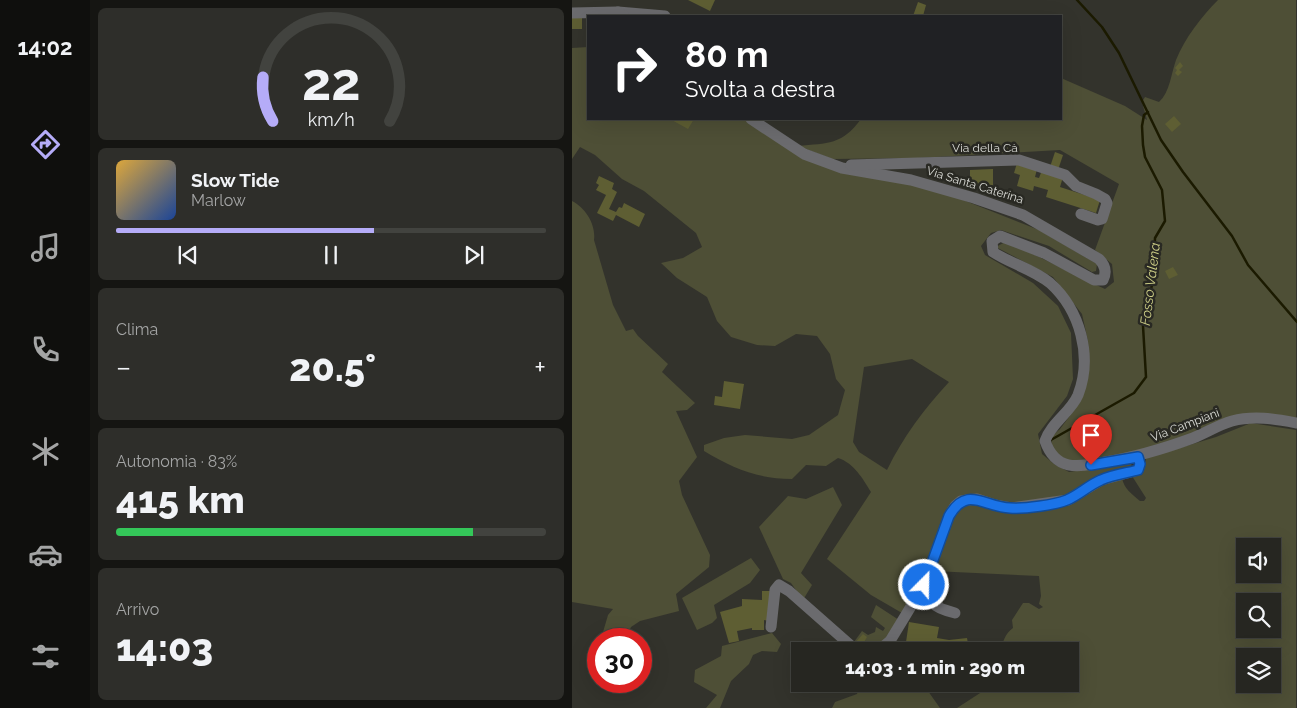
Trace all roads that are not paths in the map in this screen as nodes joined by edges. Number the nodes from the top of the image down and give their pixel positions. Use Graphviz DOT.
graph roads {
  1 [pos="572,13"];
  2 [pos="621,14"];
  3 [pos="643,15"];
  4 [pos="753,120"];
  5 [pos="842,168"];
  6 [pos="1081,214"];
  7 [pos="992,249"];
  8 [pos="1296,423"];
  9 [pos="1138,457"];
  10 [pos="932,567"];
  11 [pos="955,613"];
  12 [pos="771,627"];
  13 [pos="847,642"];
  14 [pos="889,642"];
  1 -- 2 [label="street"];
  2 -- 3 [label="street"];
  4 -- 5 [label="street, Via Santa Caterina"];
  5 -- 6 [label="street, Via della Cà"];
  5 -- 7 [label="street, Via Santa Caterina"];
  7 -- 9 [label="street, Via Campiani"];
  8 -- 9 [label="street, Via Campiani"];
  9 -- 10 [label="street"];
  10 -- 11 [label="street"];
  10 -- 14 [label="street"];
  12 -- 13 [label="street"];
}
